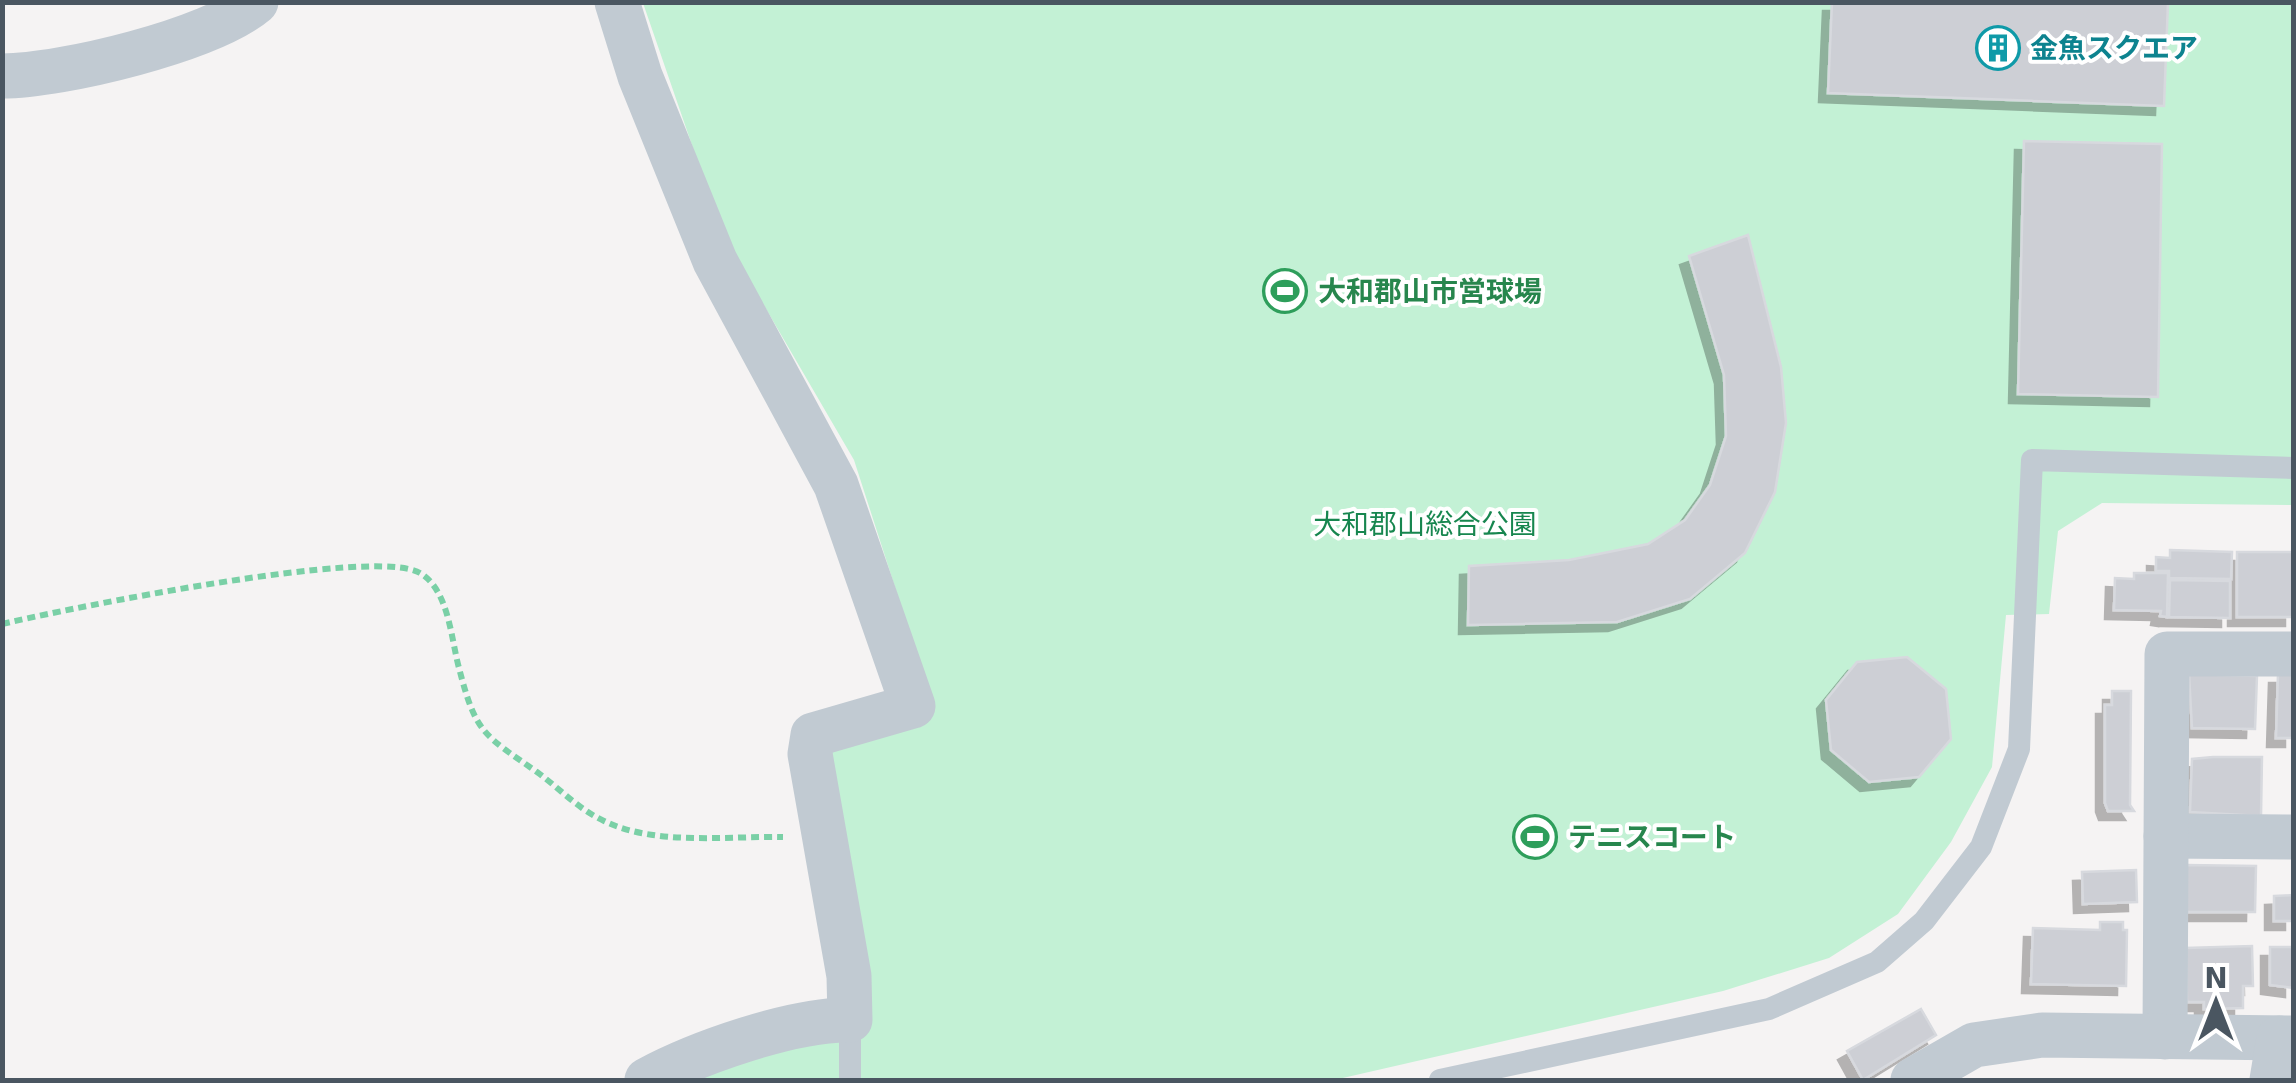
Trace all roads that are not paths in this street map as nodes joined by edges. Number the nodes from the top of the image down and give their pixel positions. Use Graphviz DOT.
graph roads {
  1 [pos="256,2"];
  2 [pos="617,2"];
  3 [pos="2,76"];
  4 [pos="2294,468"];
  5 [pos="2294,654"];
  6 [pos="2166,836"];
  7 [pos="2294,837"];
  8 [pos="850,1020"];
  9 [pos="2165,1037"];
  10 [pos="2282,1052"];
  11 [pos="647,1080"];
  12 [pos="850,1080"];
  13 [pos="1440,1080"];
  14 [pos="1913,1080"];
  1 -- 3 [label="street"];
  2 -- 8 [label="street"];
  4 -- 13 [label="lane"];
  5 -- 6 [label="street"];
  6 -- 7 [label="street"];
  6 -- 9 [label="street"];
  8 -- 11 [label="street"];
  8 -- 12 [label="lane"];
  9 -- 10 [label="street"];
  9 -- 14 [label="street"];
}
